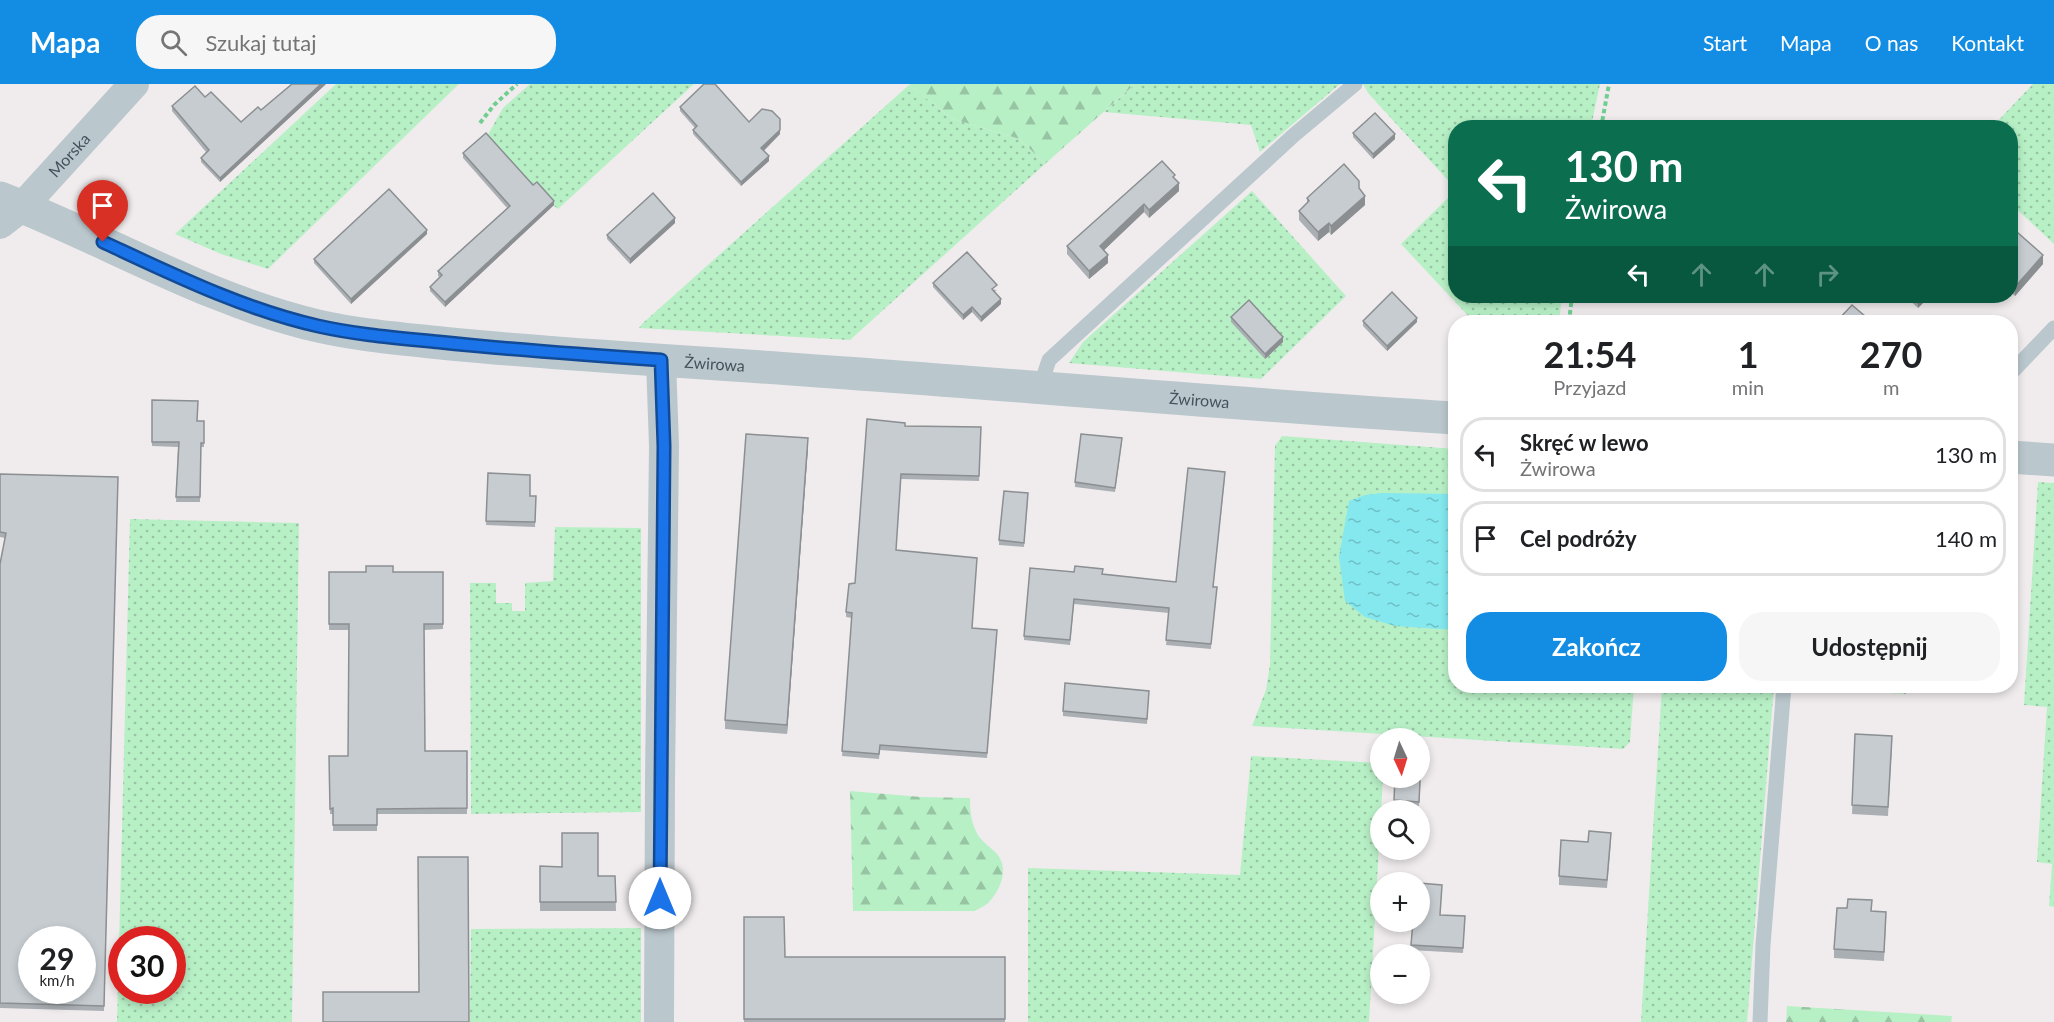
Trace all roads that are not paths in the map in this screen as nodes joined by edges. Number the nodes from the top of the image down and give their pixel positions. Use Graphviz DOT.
graph roads {
  1 [pos="134,84"];
  2 [pos="1355,84"];
  3 [pos="7,210"];
  4 [pos="2054,328"];
  5 [pos="661,360"];
  6 [pos="2018,366"];
  7 [pos="1040,387"];
  8 [pos="1448,418"];
  9 [pos="2018,458"];
  10 [pos="2054,460"];
  11 [pos="1783,693"];
  12 [pos="659,1022"];
  13 [pos="1760,1022"];
  1 -- 3 [label="street, Morska"];
  2 -- 7 [label="lane"];
  3 -- 5 [label="street, Żwirowa"];
  4 -- 6 [label="lane"];
  5 -- 7 [label="street, Żwirowa"];
  5 -- 12 [label="street"];
  7 -- 8 [label="street, Żwirowa"];
  9 -- 10 [label="street"];
  11 -- 13 [label="lane"];
}
